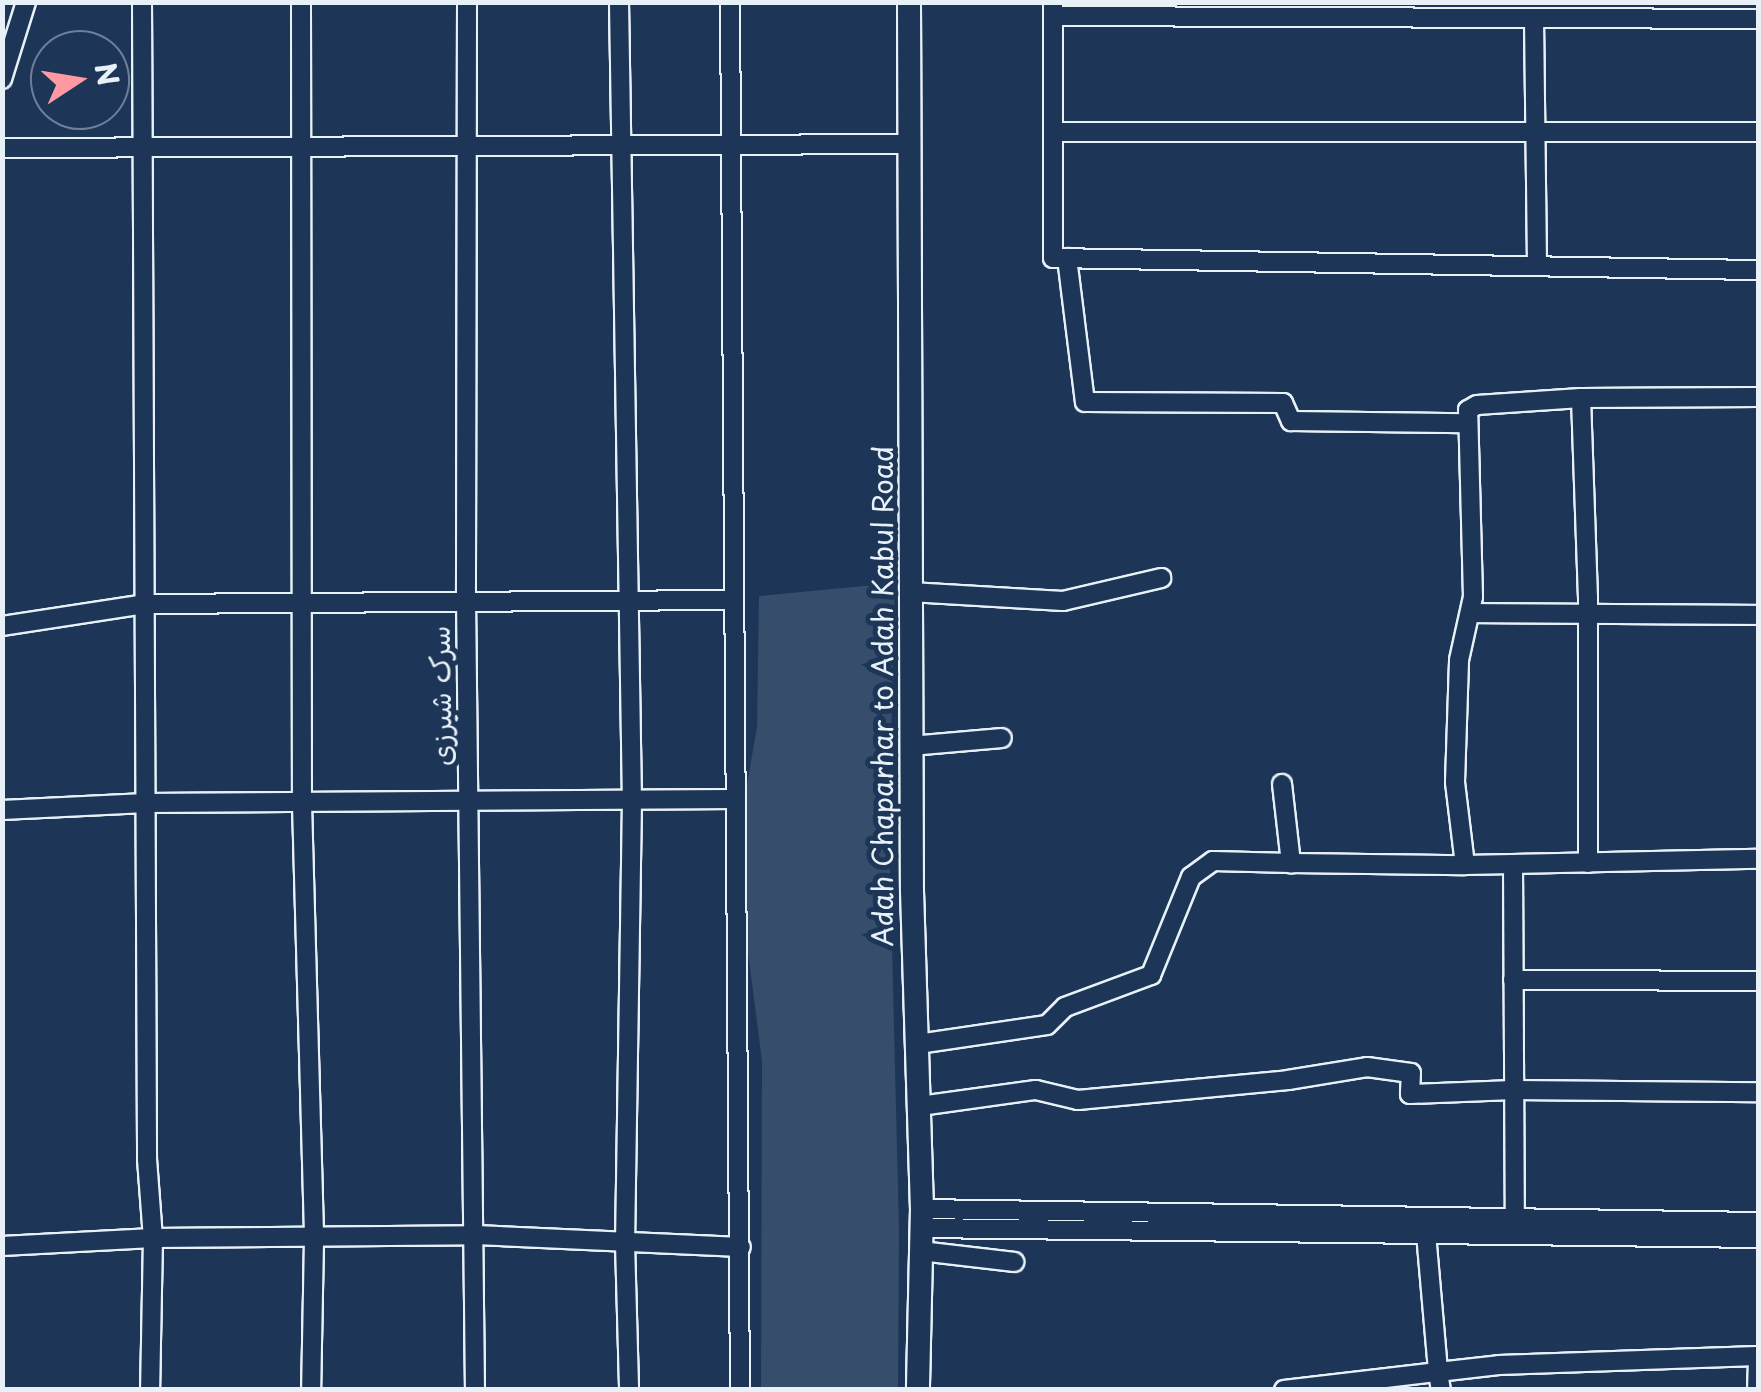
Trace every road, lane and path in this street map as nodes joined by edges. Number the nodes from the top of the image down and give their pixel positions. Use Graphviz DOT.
graph roads {
  1 [pos="26,2"];
  2 [pos="142,2"];
  3 [pos="301,2"];
  4 [pos="466,2"];
  5 [pos="619,2"];
  6 [pos="730,2"];
  7 [pos="909,2"];
  8 [pos="1053,9"];
  9 [pos="1534,18"];
  10 [pos="1758,19"];
  11 [pos="2,79"];
  12 [pos="1053,132"];
  13 [pos="1535,132"];
  14 [pos="1758,132"];
  15 [pos="2,148"];
  16 [pos="910,149"];
  17 [pos="467,151"];
  18 [pos="624,151"];
  19 [pos="730,151"];
  20 [pos="143,152"];
  21 [pos="301,153"];
  22 [pos="2,157"];
  23 [pos="1067,258"];
  24 [pos="1537,264"];
  25 [pos="1758,270"];
  26 [pos="1581,398"];
  27 [pos="1758,398"];
  28 [pos="1466,423"];
  29 [pos="1161,578"];
  30 [pos="910,592"];
  31 [pos="466,598"];
  32 [pos="626,599"];
  33 [pos="731,600"];
  34 [pos="300,602"];
  35 [pos="145,604"];
  36 [pos="1471,613"];
  37 [pos="1758,615"];
  38 [pos="1588,617"];
  39 [pos="2,626"];
  40 [pos="1002,738"];
  41 [pos="911,746"];
  42 [pos="1282,784"];
  43 [pos="734,799"];
  44 [pos="632,800"];
  45 [pos="469,801"];
  46 [pos="146,803"];
  47 [pos="302,804"];
  48 [pos="2,810"];
  49 [pos="1758,860"];
  50 [pos="1291,862"];
  51 [pos="1588,863"];
  52 [pos="1513,865"];
  53 [pos="1465,866"];
  54 [pos="1513,980"];
  55 [pos="1758,980"];
  56 [pos="918,1044"];
  57 [pos="1513,1090"];
  58 [pos="1758,1092"];
  59 [pos="920,1106"];
  60 [pos="1515,1219"];
  61 [pos="1758,1222"];
  62 [pos="1425,1226"];
  63 [pos="921,1229"];
  64 [pos="476,1235"];
  65 [pos="153,1238"];
  66 [pos="1758,1238"];
  67 [pos="314,1240"];
  68 [pos="625,1243"];
  69 [pos="2,1246"];
  70 [pos="741,1248"];
  71 [pos="1014,1262"];
  72 [pos="1758,1356"];
  73 [pos="1440,1381"];
  74 [pos="150,1390"];
  75 [pos="311,1390"];
  76 [pos="475,1390"];
  77 [pos="628,1390"];
  78 [pos="740,1390"];
  79 [pos="918,1390"];
  80 [pos="1284,1390"];
  81 [pos="1757,1390"];
  1 -- 11 [label="street"];
  2 -- 20 [label="street"];
  3 -- 21 [label="street"];
  4 -- 17 [label="street, سرک شیرزی"];
  5 -- 18 [label="street"];
  6 -- 19 [label="street"];
  7 -- 16 [label="main road, Adah Chaparhar to Adah Kabul Road"];
  8 -- 9 [label="street"];
  8 -- 12 [label="street"];
  9 -- 10 [label="street"];
  9 -- 13 [label="street"];
  12 -- 13 [label="street"];
  12 -- 23 [label="street"];
  13 -- 14 [label="street"];
  13 -- 24 [label="street"];
  15 -- 20 [label="street"];
  16 -- 19 [label="street"];
  16 -- 30 [label="main road, Adah Chaparhar to Adah Kabul Road"];
  17 -- 18 [label="street"];
  17 -- 21 [label="street"];
  17 -- 31 [label="street, سرک شیرزی"];
  18 -- 19 [label="street"];
  18 -- 32 [label="street"];
  19 -- 33 [label="street"];
  20 -- 21 [label="street"];
  20 -- 22 [label="street"];
  20 -- 35 [label="street"];
  21 -- 34 [label="street"];
  23 -- 24 [label="street"];
  23 -- 28 [label="street"];
  24 -- 25 [label="street"];
  26 -- 27 [label="street"];
  26 -- 28 [label="street"];
  26 -- 38 [label="street"];
  28 -- 36 [label="street"];
  29 -- 30 [label="street"];
  30 -- 41 [label="main road, Adah Chaparhar to Adah Kabul Road"];
  31 -- 32 [label="street"];
  31 -- 34 [label="street"];
  31 -- 45 [label="street, سرک شیرزی"];
  32 -- 33 [label="street"];
  32 -- 44 [label="street"];
  33 -- 43 [label="street"];
  34 -- 35 [label="street"];
  34 -- 47 [label="street"];
  35 -- 39 [label="street"];
  35 -- 46 [label="street"];
  36 -- 38 [label="street"];
  36 -- 53 [label="street"];
  37 -- 38 [label="street"];
  38 -- 51 [label="street"];
  40 -- 41 [label="street"];
  41 -- 56 [label="main road, Adah Chaparhar to Adah Kabul Road"];
  42 -- 50 [label="street"];
  43 -- 44 [label="street"];
  43 -- 70 [label="street"];
  44 -- 45 [label="street"];
  44 -- 68 [label="street"];
  45 -- 47 [label="street"];
  45 -- 64 [label="street, سرک شیرزی"];
  46 -- 47 [label="street"];
  46 -- 48 [label="street"];
  46 -- 65 [label="street"];
  47 -- 67 [label="street"];
  49 -- 51 [label="street"];
  50 -- 53 [label="street"];
  50 -- 56 [label="street"];
  51 -- 52 [label="street"];
  52 -- 53 [label="street"];
  52 -- 54 [label="street"];
  54 -- 55 [label="street"];
  54 -- 57 [label="street"];
  56 -- 59 [label="main road, Adah Chaparhar to Adah Kabul Road"];
  57 -- 58 [label="street"];
  57 -- 59 [label="street"];
  57 -- 60 [label="street"];
  59 -- 63 [label="main road, Adah Chaparhar to Adah Kabul Road"];
  60 -- 61 [label="street"];
  60 -- 62 [label="street"];
  62 -- 63 [label="street"];
  62 -- 66 [label="street"];
  62 -- 73 [label="street"];
  63 -- 71 [label="street"];
  63 -- 79 [label="main road, Adah Chaparhar to Adah Kabul Road"];
  64 -- 67 [label="street"];
  64 -- 68 [label="street"];
  64 -- 76 [label="street, سرک شیرزی"];
  65 -- 67 [label="street"];
  65 -- 69 [label="street"];
  65 -- 74 [label="street"];
  67 -- 75 [label="street"];
  68 -- 70 [label="street"];
  68 -- 77 [label="street"];
  70 -- 78 [label="street"];
  72 -- 73 [label="street"];
  72 -- 81 [label="street"];
  73 -- 80 [label="street"];
}
